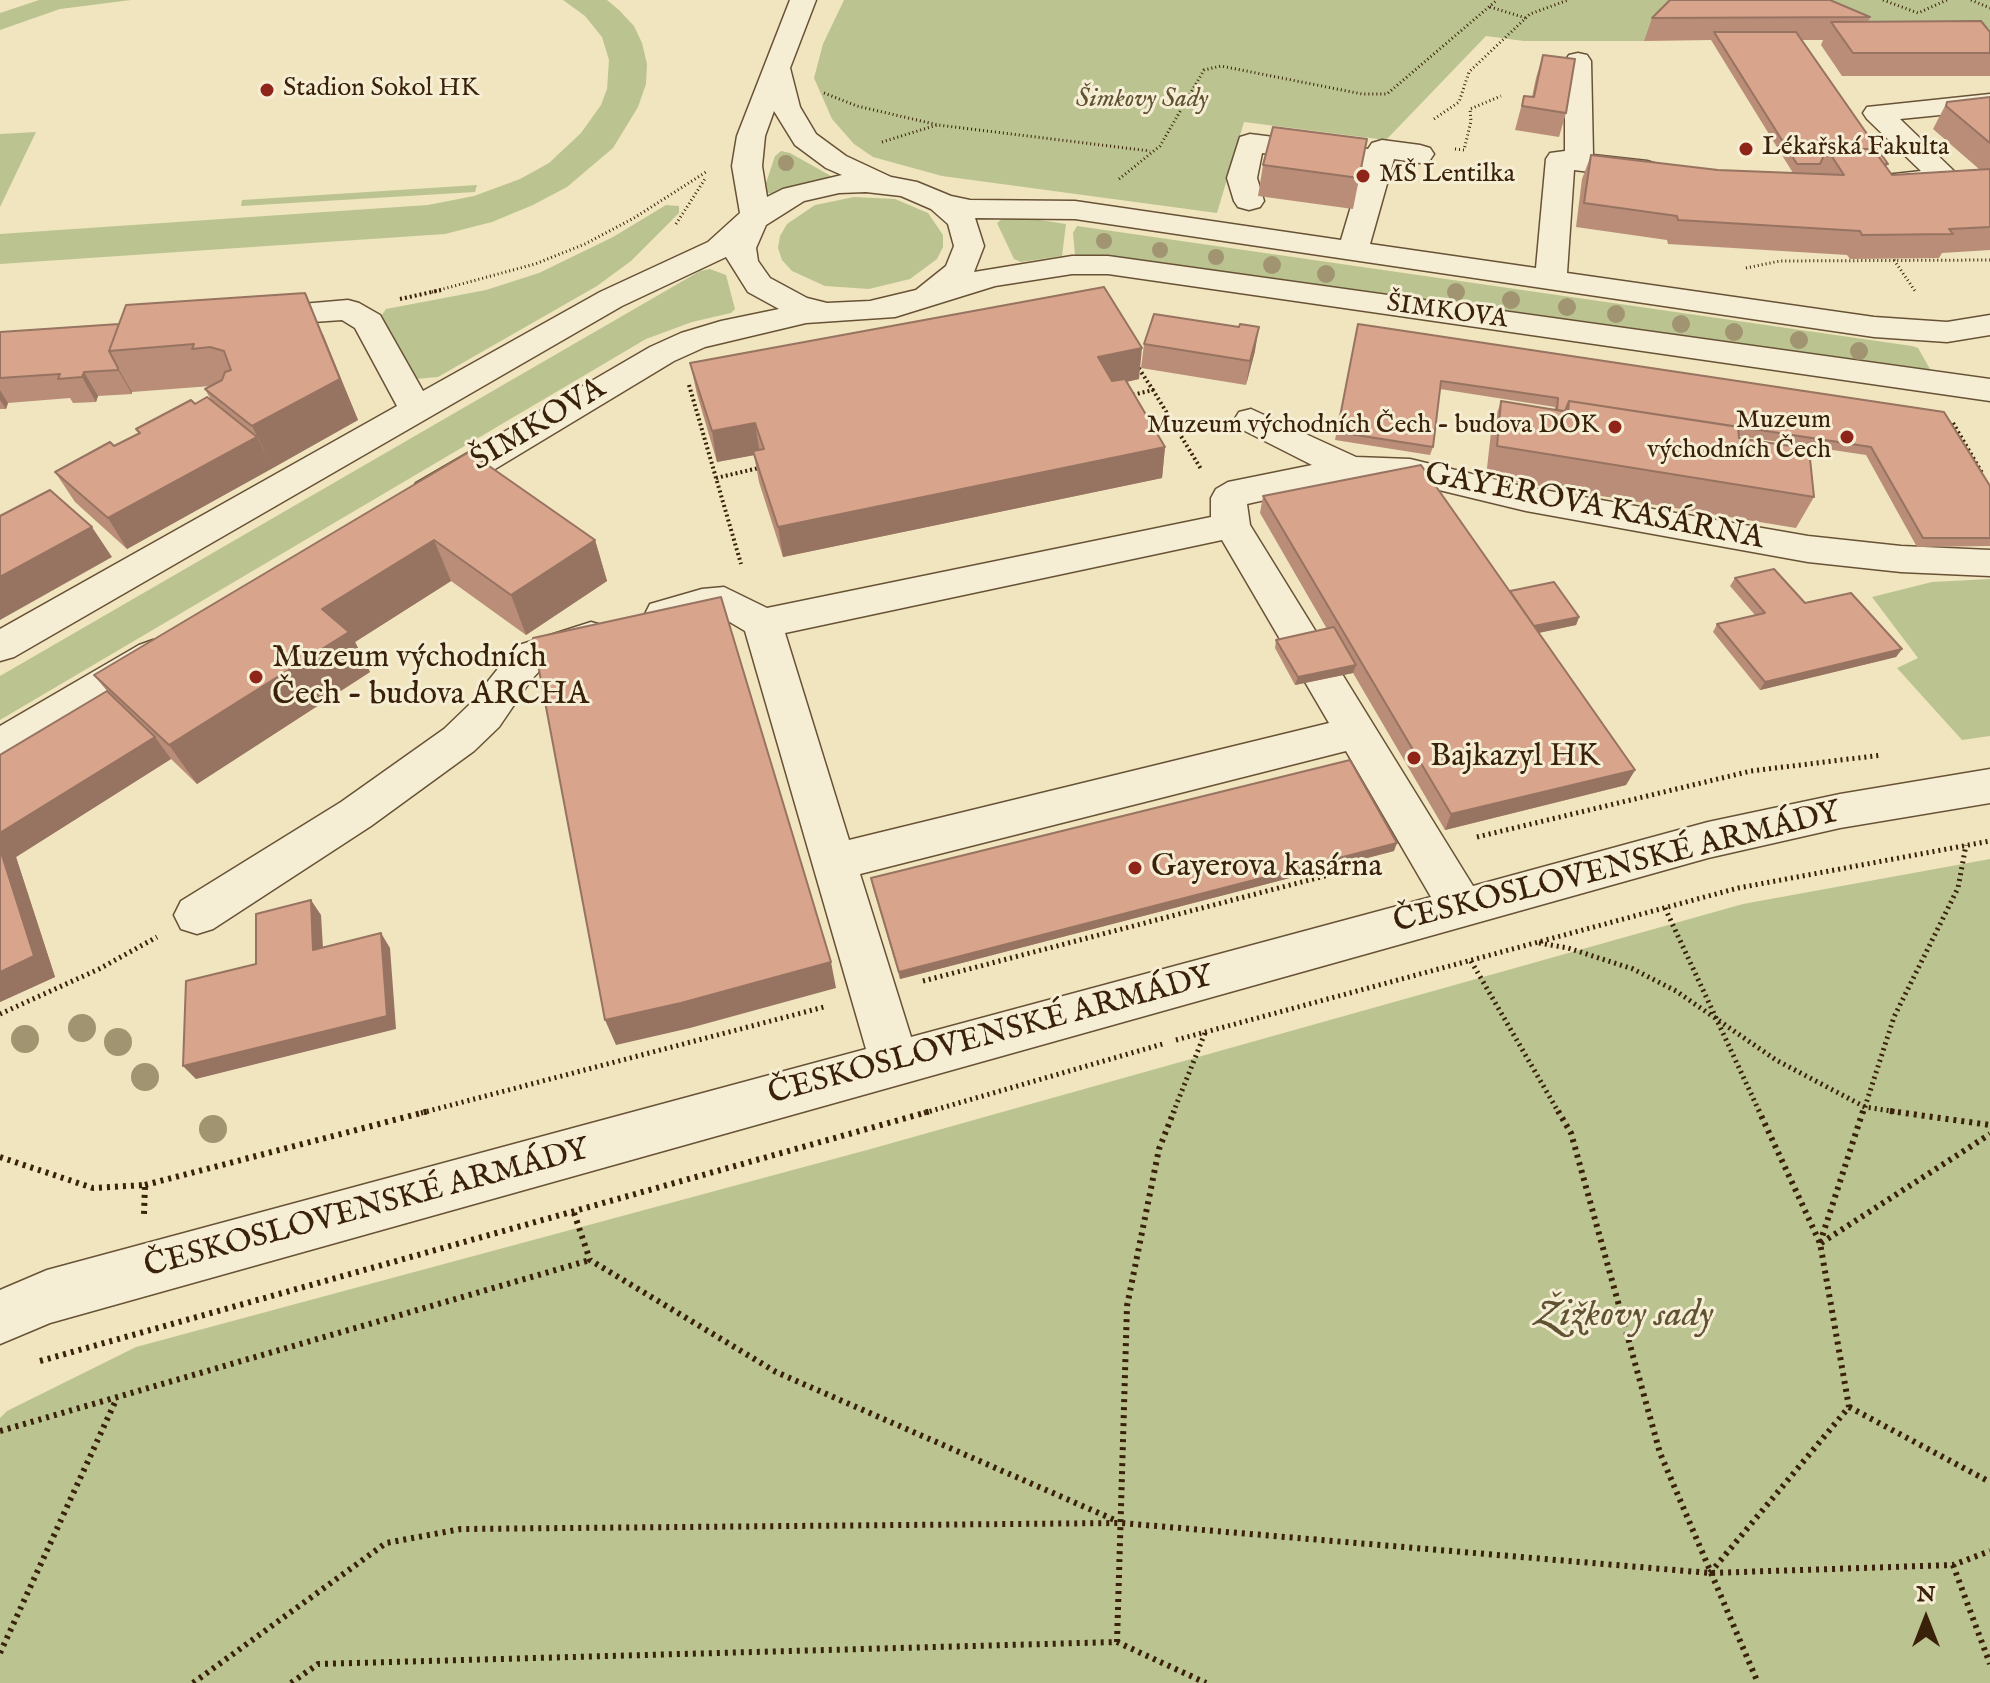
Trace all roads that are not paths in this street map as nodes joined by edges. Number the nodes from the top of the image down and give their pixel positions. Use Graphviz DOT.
graph roads {
  1 [pos="803,0"];
  2 [pos="1578,61"];
  3 [pos="776,65"];
  4 [pos="1990,102"];
  5 [pos="1420,154"];
  6 [pos="1379,159"];
  7 [pos="1579,162"];
  8 [pos="1675,174"];
  9 [pos="1867,182"];
  10 [pos="891,185"];
  11 [pos="1249,201"];
  12 [pos="942,203"];
  13 [pos="750,225"];
  14 [pos="1353,251"];
  15 [pos="1551,280"];
  16 [pos="852,312"];
  17 [pos="918,312"];
  18 [pos="221,319"];
  19 [pos="1990,325"];
  20 [pos="1947,332"];
  21 [pos="870,347"];
  22 [pos="1988,393"];
  23 [pos="416,410"];
  24 [pos="1251,420"];
  25 [pos="1350,469"];
  26 [pos="405,506"];
  27 [pos="1230,511"];
  28 [pos="1990,563"];
  29 [pos="762,623"];
  30 [pos="176,642"];
  31 [pos="0,647"];
  32 [pos="1356,732"];
  33 [pos="0,746"];
  34 [pos="1990,786"];
  35 [pos="834,862"];
  36 [pos="1462,908"];
  37 [pos="197,915"];
  38 [pos="895,1064"];
  39 [pos="0,1317"];
  1 -- 3 [label="street"];
  2 -- 7 [label="street"];
  3 -- 10 [label="street"];
  3 -- 13 [label="street"];
  4 -- 9 [label="street"];
  5 -- 6 [label="street"];
  6 -- 11 [label="street"];
  6 -- 14 [label="street"];
  7 -- 8 [label="street"];
  7 -- 15 [label="street"];
  10 -- 12 [label="street, ŠIMKOVA"];
  10 -- 13 [label="street, ŠIMKOVA"];
  12 -- 14 [label="street, ŠIMKOVA"];
  12 -- 17 [label="street, ŠIMKOVA"];
  13 -- 16 [label="street, ŠIMKOVA"];
  13 -- 23 [label="street, ŠIMKOVA"];
  14 -- 15 [label="street, ŠIMKOVA"];
  15 -- 20 [label="street, ŠIMKOVA"];
  16 -- 17 [label="street, ŠIMKOVA"];
  16 -- 21 [label="street"];
  16 -- 26 [label="street, ŠIMKOVA"];
  17 -- 22 [label="street, ŠIMKOVA"];
  18 -- 23 [label="street"];
  19 -- 20 [label="street, ŠIMKOVA"];
  20 -- 22 [label="street, ŠIMKOVA"];
  23 -- 31 [label="street, ŠIMKOVA"];
  24 -- 25 [label="street"];
  25 -- 27 [label="street, GAYEROVA KASÁRNA"];
  25 -- 28 [label="street, GAYEROVA KASÁRNA"];
  27 -- 29 [label="street, GAYEROVA KASÁRNA"];
  27 -- 32 [label="street"];
  29 -- 35 [label="street"];
  29 -- 37 [label="street"];
  30 -- 33 [label="street"];
  32 -- 35 [label="street"];
  32 -- 36 [label="street"];
  34 -- 36 [label="street, ČESKOSLOVENSKÉ ARMÁDY"];
  35 -- 38 [label="street"];
  36 -- 38 [label="street, ČESKOSLOVENSKÉ ARMÁDY"];
  38 -- 39 [label="street, ČESKOSLOVENSKÉ ARMÁDY"];
}
